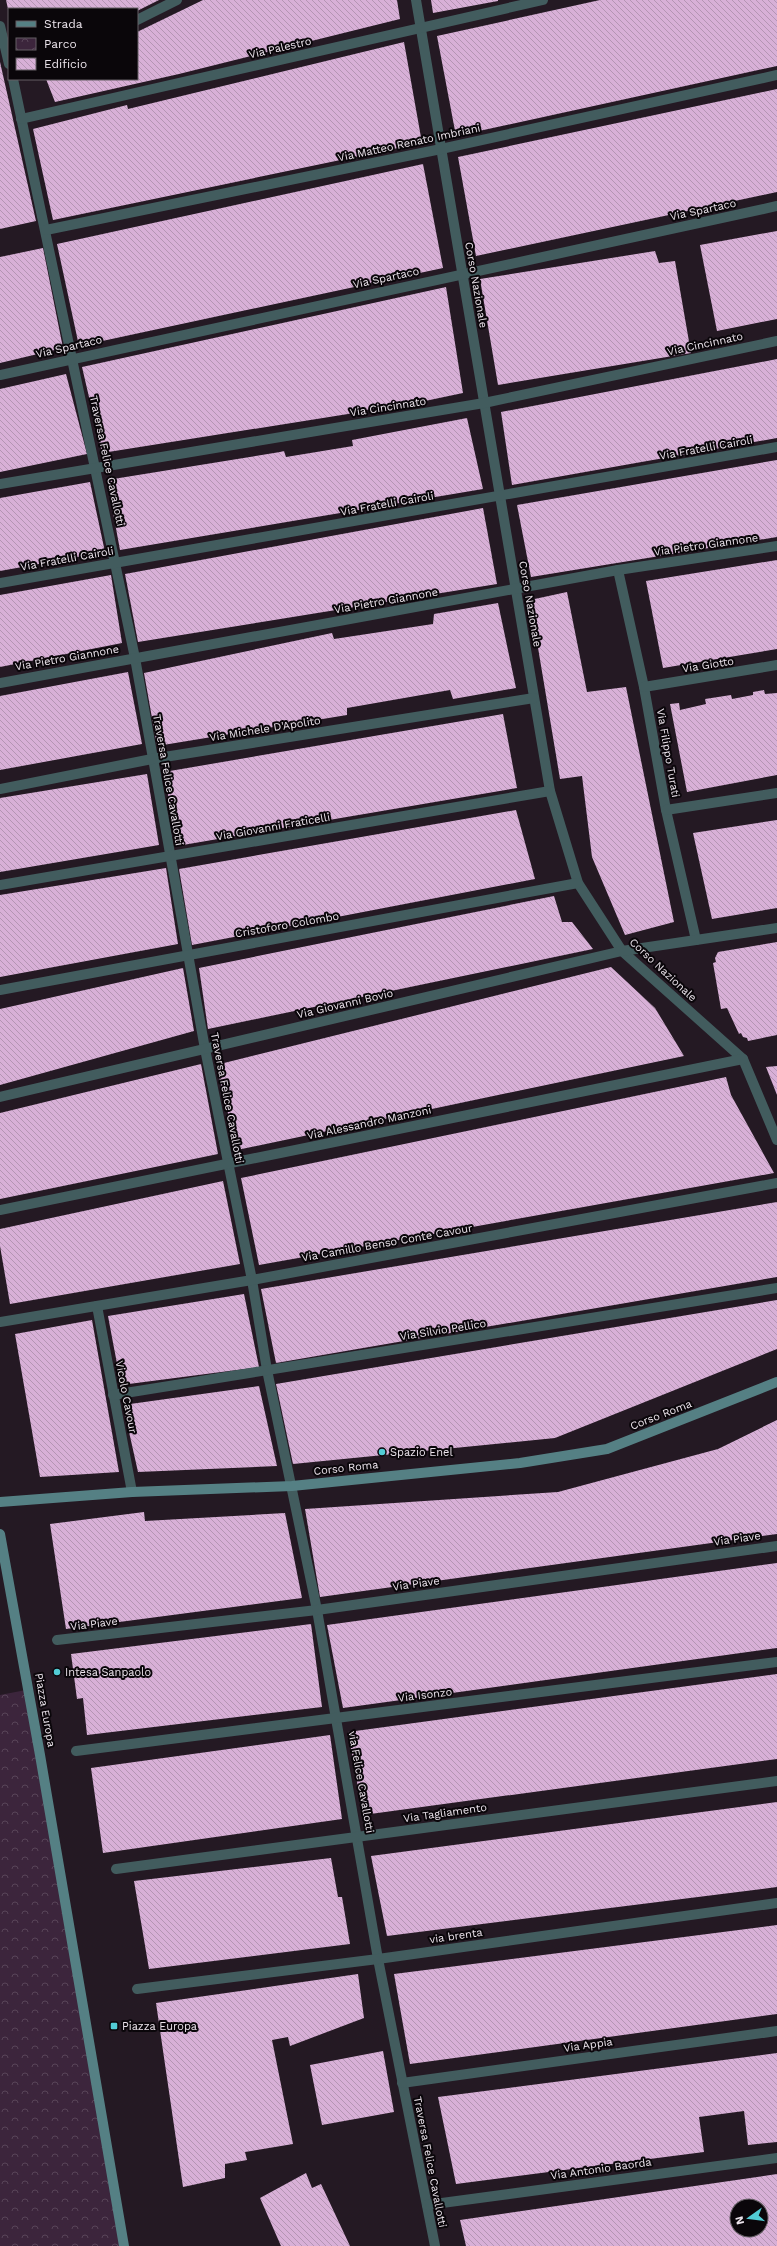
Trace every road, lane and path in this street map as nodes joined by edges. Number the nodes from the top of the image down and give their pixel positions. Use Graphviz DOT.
graph roads {
  1 [pos="177,0"];
  2 [pos="416,0"];
  3 [pos="543,0"];
  4 [pos="138,20"];
  5 [pos="0,26"];
  6 [pos="421,28"];
  7 [pos="8,60"];
  8 [pos="777,75"];
  9 [pos="16,80"];
  10 [pos="21,119"];
  11 [pos="441,149"];
  12 [pos="777,206"];
  13 [pos="46,230"];
  14 [pos="462,273"];
  15 [pos="777,341"];
  16 [pos="73,358"];
  17 [pos="0,375"];
  18 [pos="484,403"];
  19 [pos="777,447"];
  20 [pos="96,467"];
  21 [pos="0,484"];
  22 [pos="500,497"];
  23 [pos="777,546"];
  24 [pos="115,562"];
  25 [pos="618,570"];
  26 [pos="0,583"];
  27 [pos="516,590"];
  28 [pos="135,658"];
  29 [pos="777,666"];
  30 [pos="0,683"];
  31 [pos="644,687"];
  32 [pos="534,698"];
  33 [pos="152,759"];
  34 [pos="0,789"];
  35 [pos="550,791"];
  36 [pos="777,793"];
  37 [pos="666,810"];
  38 [pos="169,857"];
  39 [pos="578,884"];
  40 [pos="0,885"];
  41 [pos="777,928"];
  42 [pos="696,940"];
  43 [pos="622,951"];
  44 [pos="188,955"];
  45 [pos="0,990"];
  46 [pos="205,1049"];
  47 [pos="743,1059"];
  48 [pos="0,1097"];
  49 [pos="777,1140"];
  50 [pos="228,1164"];
  51 [pos="777,1183"];
  52 [pos="0,1210"];
  53 [pos="252,1280"];
  54 [pos="777,1288"];
  55 [pos="97,1306"];
  56 [pos="0,1322"];
  57 [pos="267,1370"];
  58 [pos="777,1382"];
  59 [pos="113,1395"];
  60 [pos="292,1486"];
  61 [pos="132,1492"];
  62 [pos="0,1502"];
  63 [pos="0,1534"];
  64 [pos="777,1546"];
  65 [pos="2,1557"];
  66 [pos="317,1610"];
  67 [pos="57,1640"];
  68 [pos="777,1662"];
  69 [pos="337,1719"];
  70 [pos="76,1750"];
  71 [pos="777,1781"];
  72 [pos="358,1836"];
  73 [pos="116,1869"];
  74 [pos="777,1903"];
  75 [pos="378,1959"];
  76 [pos="137,1990"];
  77 [pos="777,2031"];
  78 [pos="402,2083"];
  79 [pos="777,2158"];
  80 [pos="427,2205"];
  81 [pos="124,2246"];
  82 [pos="435,2246"];
  1 -- 4 [label="street"];
  2 -- 6 [label="street, Corso Nazionale"];
  3 -- 6 [label="street, Via Palestro"];
  5 -- 7 [label="street"];
  6 -- 10 [label="street, Via Palestro"];
  6 -- 11 [label="street, Corso Nazionale"];
  8 -- 11 [label="street, Via Matteo Renato Imbriani"];
  9 -- 10 [label="street, Traversa Felice Cavallotti"];
  10 -- 13 [label="street, Traversa Felice Cavallotti"];
  11 -- 13 [label="street, Via Matteo Renato Imbriani"];
  11 -- 14 [label="street, Corso Nazionale"];
  12 -- 14 [label="street, Via Spartaco"];
  13 -- 16 [label="street, Traversa Felice Cavallotti"];
  14 -- 16 [label="street, Via Spartaco"];
  14 -- 18 [label="street, Corso Nazionale"];
  15 -- 18 [label="street, Via Cincinnato"];
  16 -- 17 [label="street, Via Spartaco"];
  16 -- 20 [label="street, Traversa Felice Cavallotti"];
  18 -- 20 [label="street, Via Cincinnato"];
  18 -- 22 [label="street, Corso Nazionale"];
  19 -- 22 [label="street, Via Fratelli Cairoli"];
  20 -- 21 [label="street, Via Cincinnato"];
  20 -- 24 [label="street, Traversa Felice Cavallotti"];
  22 -- 24 [label="street, Via Fratelli Cairoli"];
  22 -- 27 [label="street, Corso Nazionale"];
  23 -- 25 [label="street, Via Pietro Giannone"];
  24 -- 26 [label="street, Via Fratelli Cairoli"];
  24 -- 28 [label="street, Traversa Felice Cavallotti"];
  25 -- 27 [label="street, Via Pietro Giannone"];
  25 -- 31 [label="street, Via Filippo Turati"];
  27 -- 28 [label="street, Via Pietro Giannone"];
  27 -- 32 [label="street, Corso Nazionale"];
  28 -- 30 [label="street, Via Pietro Giannone"];
  28 -- 33 [label="street, Traversa Felice Cavallotti"];
  29 -- 31 [label="street, Via Giotto"];
  31 -- 37 [label="street, Via Filippo Turati"];
  32 -- 33 [label="street, Via Michele D'Apolito"];
  32 -- 35 [label="street, Corso Nazionale"];
  33 -- 34 [label="street, Via Michele D'Apolito"];
  33 -- 38 [label="street, Traversa Felice Cavallotti"];
  35 -- 38 [label="street, Via Giovanni Fraticelli"];
  35 -- 39 [label="street, Corso Nazionale"];
  36 -- 37 [label="street"];
  37 -- 42 [label="street, Via Filippo Turati"];
  38 -- 40 [label="street, Via Giovanni Fraticelli"];
  38 -- 44 [label="street, Traversa Felice Cavallotti"];
  39 -- 43 [label="street, Corso Nazionale"];
  39 -- 44 [label="street, Cristoforo Colombo"];
  41 -- 42 [label="street, Via Giovanni Bovio"];
  42 -- 43 [label="street, Via Giovanni Bovio"];
  43 -- 46 [label="street, Via Giovanni Bovio"];
  43 -- 47 [label="street, Corso Nazionale"];
  44 -- 45 [label="street, Cristoforo Colombo"];
  44 -- 46 [label="street, Traversa Felice Cavallotti"];
  46 -- 48 [label="street, Via Giovanni Bovio"];
  46 -- 50 [label="street, Traversa Felice Cavallotti"];
  47 -- 49 [label="street, Corso Nazionale"];
  47 -- 50 [label="street, Via Alessandro Manzoni"];
  50 -- 52 [label="street, Via Alessandro Manzoni"];
  50 -- 53 [label="street, Traversa Felice Cavallotti"];
  51 -- 53 [label="street, Via Camillo Benso Conte Cavour"];
  53 -- 55 [label="street, Via Camillo Benso Conte Cavour"];
  53 -- 57 [label="street, Traversa Felice Cavallotti"];
  54 -- 57 [label="street, Via Silvio Pellico"];
  55 -- 56 [label="street, Via Camillo Benso Conte Cavour"];
  55 -- 59 [label="street, Vicolo Cavour"];
  57 -- 59 [label="street, Via Silvio Pellico"];
  57 -- 60 [label="street, Traversa Felice Cavallotti"];
  58 -- 60 [label="main road, Corso Roma"];
  59 -- 61 [label="street, Vicolo Cavour"];
  60 -- 61 [label="main road, Corso Roma"];
  60 -- 66 [label="street, via Felice Cavallotti"];
  61 -- 62 [label="main road, Corso Roma"];
  63 -- 65 [label="main road, Piazza Europa"];
  64 -- 66 [label="street, Via Piave"];
  65 -- 81 [label="main road, Piazza Europa"];
  66 -- 67 [label="street, Via Piave"];
  66 -- 69 [label="street, via Felice Cavallotti"];
  68 -- 69 [label="street, Via Isonzo"];
  69 -- 70 [label="street, Via Isonzo"];
  69 -- 72 [label="street, via Felice Cavallotti"];
  71 -- 72 [label="street, Via Tagliamento"];
  72 -- 73 [label="street, Via Tagliamento"];
  72 -- 75 [label="street, via Felice Cavallotti"];
  74 -- 75 [label="street, via brenta"];
  75 -- 76 [label="street, via brenta"];
  75 -- 78 [label="street, via Felice Cavallotti"];
  77 -- 78 [label="street, Via Appia"];
  78 -- 80 [label="street, Traversa Felice Cavallotti"];
  79 -- 80 [label="street, Via Antonio Baorda"];
  80 -- 82 [label="street, Traversa Felice Cavallotti"];
}
